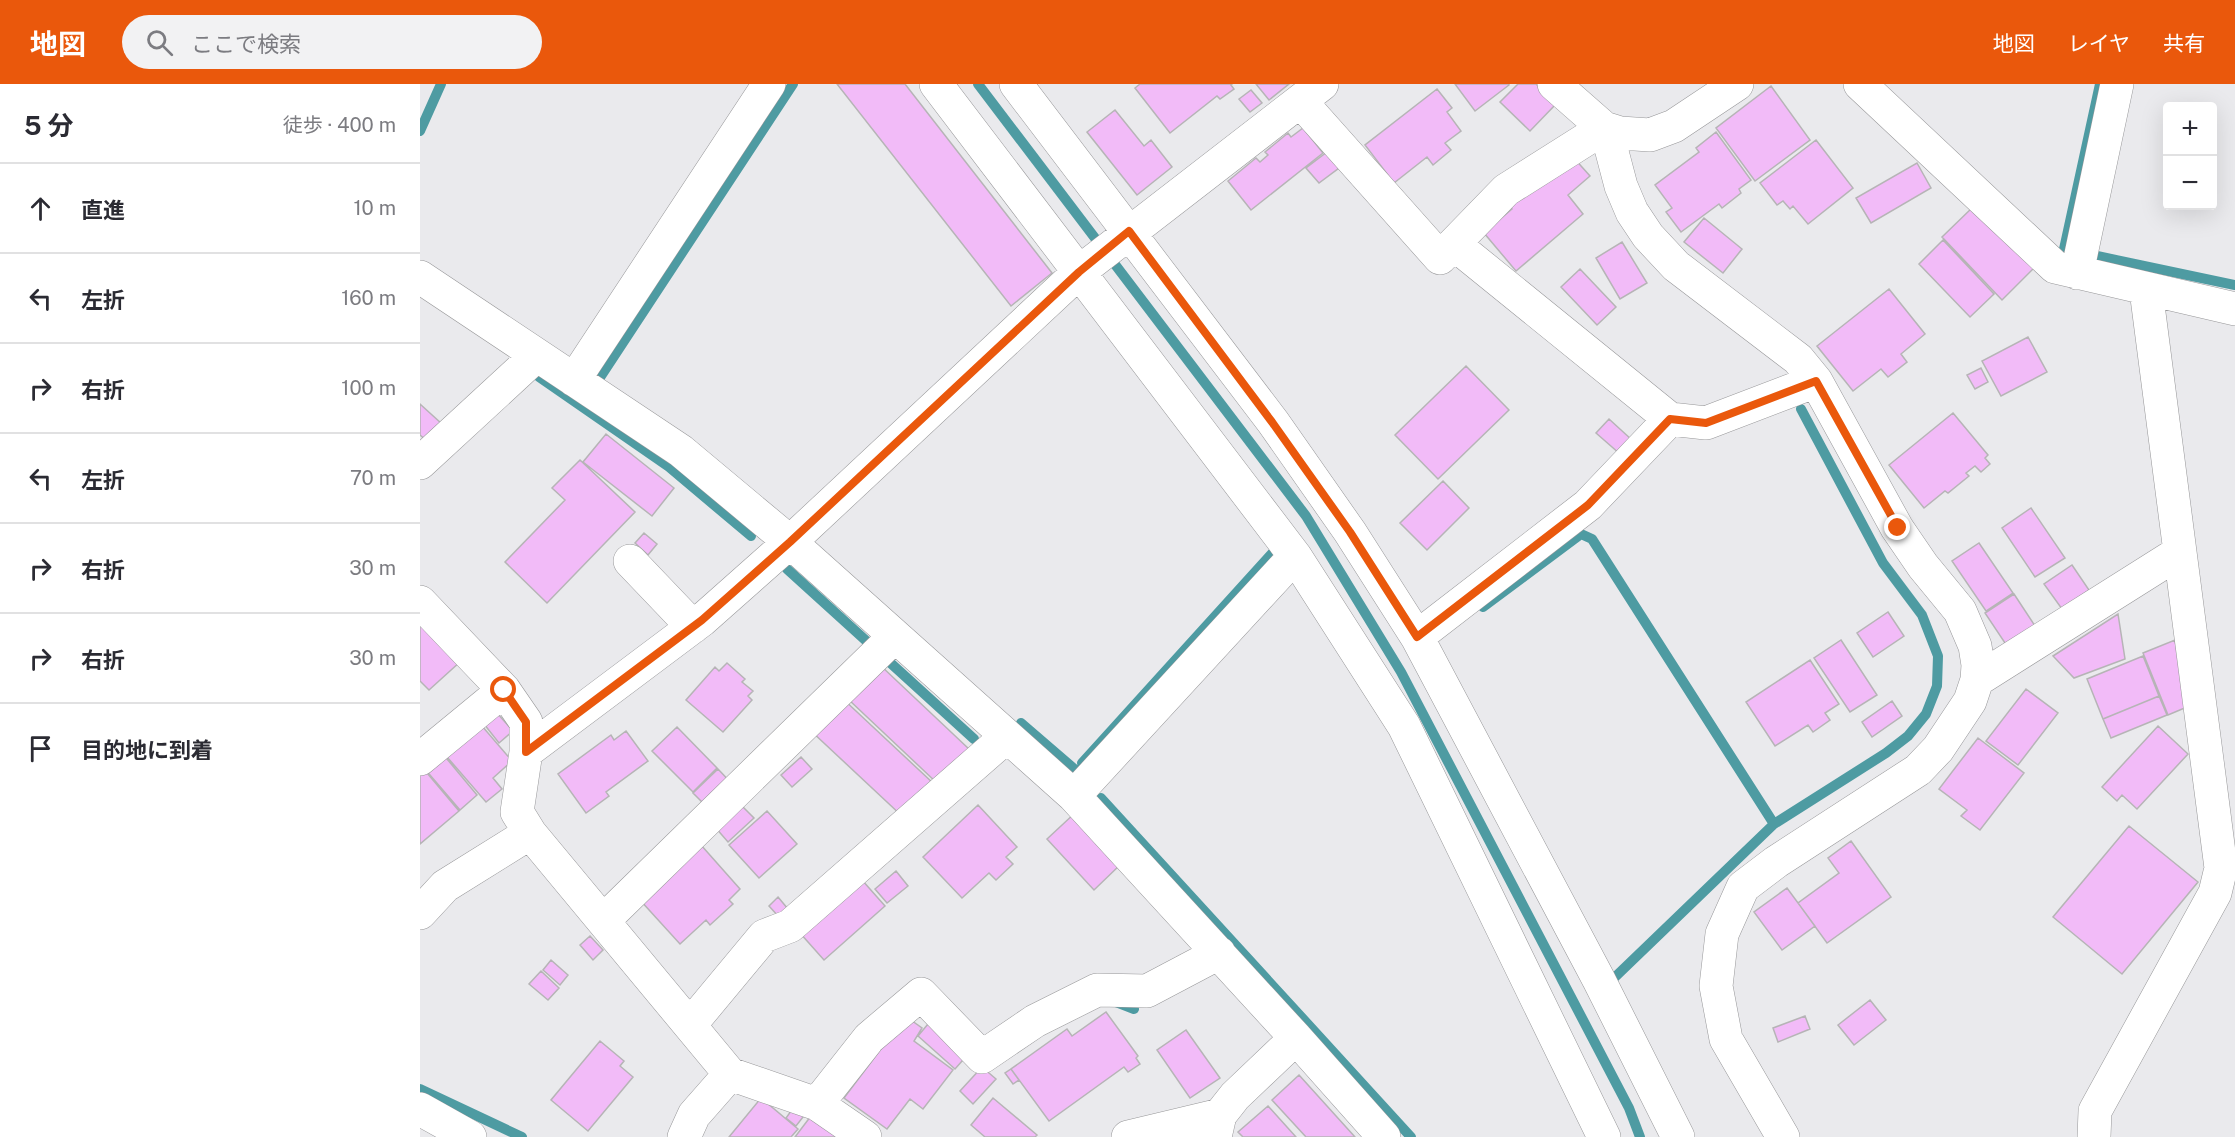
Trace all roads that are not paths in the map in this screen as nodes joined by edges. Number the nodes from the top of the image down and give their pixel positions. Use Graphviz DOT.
graph roads {
  1 [pos="769,84"];
  2 [pos="936,84"];
  3 [pos="1016,84"];
  4 [pos="1554,84"];
  5 [pos="1737,84"];
  6 [pos="1860,84"];
  7 [pos="2117,84"];
  8 [pos="1311,93"];
  9 [pos="1604,128"];
  10 [pos="1125,234"];
  11 [pos="1454,244"];
  12 [pos="1083,269"];
  13 [pos="2077,273"];
  14 [pos="420,277"];
  15 [pos="2146,290"];
  16 [pos="2235,309"];
  17 [pos="537,355"];
  18 [pos="574,380"];
  19 [pos="1816,381"];
  20 [pos="1670,419"];
  21 [pos="420,463"];
  22 [pos="790,542"];
  23 [pos="2180,552"];
  24 [pos="1295,556"];
  25 [pos="630,561"];
  26 [pos="420,602"];
  27 [pos="693,627"];
  28 [pos="895,636"];
  29 [pos="1417,637"];
  30 [pos="1977,680"];
  31 [pos="504,690"];
  32 [pos="1006,737"];
  33 [pos="526,752"];
  34 [pos="420,759"];
  35 [pos="1074,796"];
  36 [pos="530,833"];
  37 [pos="420,913"];
  38 [pos="603,921"];
  39 [pos="1219,953"];
  40 [pos="690,1025"];
  41 [pos="1296,1038"];
  42 [pos="730,1074"];
  43 [pos="817,1104"];
  44 [pos="420,1109"];
  45 [pos="1218,1126"];
  46 [pos="470,1137"];
  47 [pos="684,1137"];
  48 [pos="865,1137"];
  49 [pos="1128,1137"];
  50 [pos="1384,1137"];
  51 [pos="1604,1137"];
  52 [pos="1678,1137"];
  53 [pos="1783,1137"];
  54 [pos="2094,1137"];
  1 -- 18 [label="street"];
  2 -- 12 [label="street"];
  3 -- 10 [label="street"];
  4 -- 9 [label="street"];
  5 -- 9 [label="street"];
  6 -- 13 [label="street"];
  7 -- 13 [label="street"];
  8 -- 10 [label="street"];
  8 -- 11 [label="street"];
  9 -- 11 [label="street"];
  9 -- 19 [label="street"];
  10 -- 12 [label="street"];
  10 -- 29 [label="street"];
  11 -- 20 [label="street"];
  12 -- 22 [label="street"];
  12 -- 24 [label="street"];
  13 -- 15 [label="street"];
  14 -- 17 [label="street"];
  15 -- 16 [label="street"];
  15 -- 23 [label="street"];
  17 -- 18 [label="street"];
  17 -- 21 [label="street"];
  18 -- 22 [label="street"];
  19 -- 20 [label="street"];
  19 -- 30 [label="street"];
  20 -- 29 [label="street"];
  22 -- 27 [label="street"];
  22 -- 28 [label="street"];
  23 -- 30 [label="street"];
  23 -- 54 [label="street"];
  24 -- 35 [label="street"];
  24 -- 51 [label="street"];
  25 -- 27 [label="street"];
  26 -- 31 [label="street"];
  27 -- 33 [label="street"];
  28 -- 32 [label="street"];
  28 -- 38 [label="street"];
  29 -- 52 [label="street"];
  30 -- 53 [label="street"];
  31 -- 33 [label="street"];
  31 -- 34 [label="street"];
  32 -- 35 [label="street"];
  32 -- 40 [label="street"];
  33 -- 36 [label="street"];
  35 -- 39 [label="street"];
  36 -- 37 [label="street"];
  36 -- 38 [label="street"];
  38 -- 40 [label="street"];
  39 -- 41 [label="street"];
  39 -- 43 [label="street"];
  40 -- 42 [label="street"];
  41 -- 45 [label="street"];
  41 -- 50 [label="street"];
  42 -- 43 [label="street"];
  42 -- 47 [label="street"];
  43 -- 48 [label="street"];
  44 -- 46 [label="street"];
  45 -- 49 [label="street"];
}
